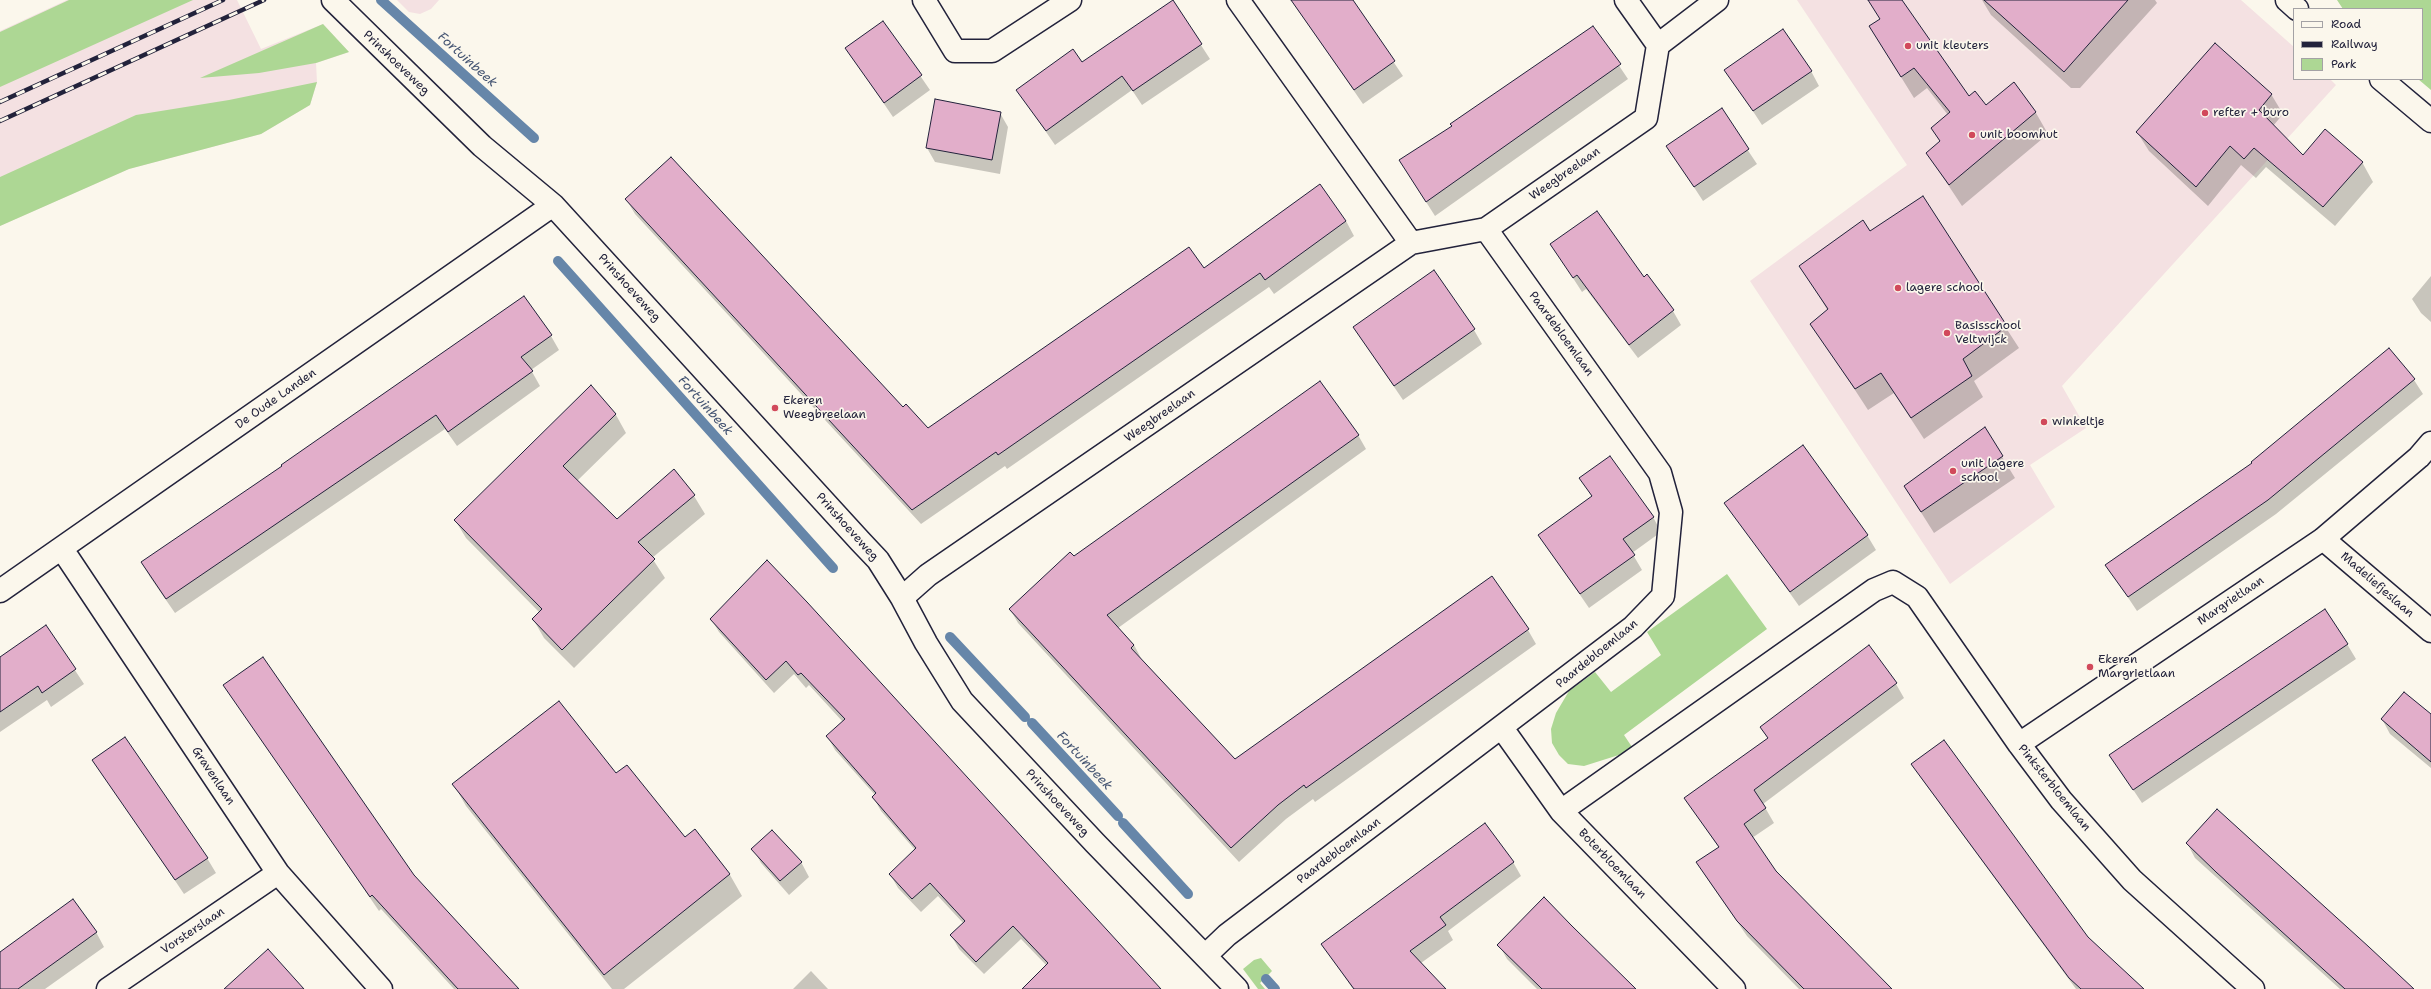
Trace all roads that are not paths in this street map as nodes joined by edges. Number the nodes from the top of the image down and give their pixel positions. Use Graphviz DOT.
graph roads {
  1 [pos="333,0"];
  2 [pos="924,0"];
  3 [pos="1070,0"];
  4 [pos="1238,0"];
  5 [pos="1626,0"];
  6 [pos="1717,0"];
  7 [pos="2286,0"];
  8 [pos="2296,8"];
  9 [pos="1658,45"];
  10 [pos="2382,80"];
  11 [pos="2431,121"];
  12 [pos="553,206"];
  13 [pos="1486,229"];
  14 [pos="1411,243"];
  15 [pos="2431,443"];
  16 [pos="2323,539"];
  17 [pos="62,549"];
  18 [pos="0,592"];
  19 [pos="906,594"];
  20 [pos="2431,631"];
  21 [pos="1502,728"];
  22 [pos="2018,744"];
  23 [pos="1561,811"];
  24 [pos="278,873"];
  25 [pos="1205,956"];
  26 [pos="108,989"];
  27 [pos="381,989"];
  28 [pos="1237,989"];
  29 [pos="1734,989"];
  30 [pos="2253,989"];
  1 -- 12 [label="street, Prinshoeveweg"];
  2 -- 3 [label="street"];
  4 -- 14 [label="street"];
  5 -- 9 [label="street"];
  6 -- 9 [label="street"];
  7 -- 8 [label="street"];
  9 -- 13 [label="street, Weegbreelaan"];
  10 -- 11 [label="street"];
  12 -- 17 [label="street, De Oude Landen"];
  12 -- 19 [label="street, Prinshoeveweg"];
  13 -- 14 [label="street, Weegbreelaan"];
  13 -- 21 [label="street, Paardebloemlaan"];
  14 -- 19 [label="street, Weegbreelaan"];
  15 -- 16 [label="street, Margrietlaan"];
  16 -- 20 [label="street, Madeliefjeslaan"];
  16 -- 22 [label="street, Margrietlaan"];
  17 -- 18 [label="street, De Oude Landen"];
  17 -- 24 [label="street, Gravenlaan"];
  19 -- 25 [label="street, Prinshoeveweg"];
  21 -- 23 [label="street, Boterbloemlaan"];
  21 -- 25 [label="street, Paardebloemlaan"];
  22 -- 23 [label="street, Pinksterbloemlaan"];
  22 -- 30 [label="street, Pinksterbloemlaan"];
  23 -- 29 [label="street, Boterbloemlaan"];
  24 -- 26 [label="street, Vorsterslaan"];
  24 -- 27 [label="street, Gravenlaan"];
  25 -- 28 [label="street, Prinshoeveweg"];
}
